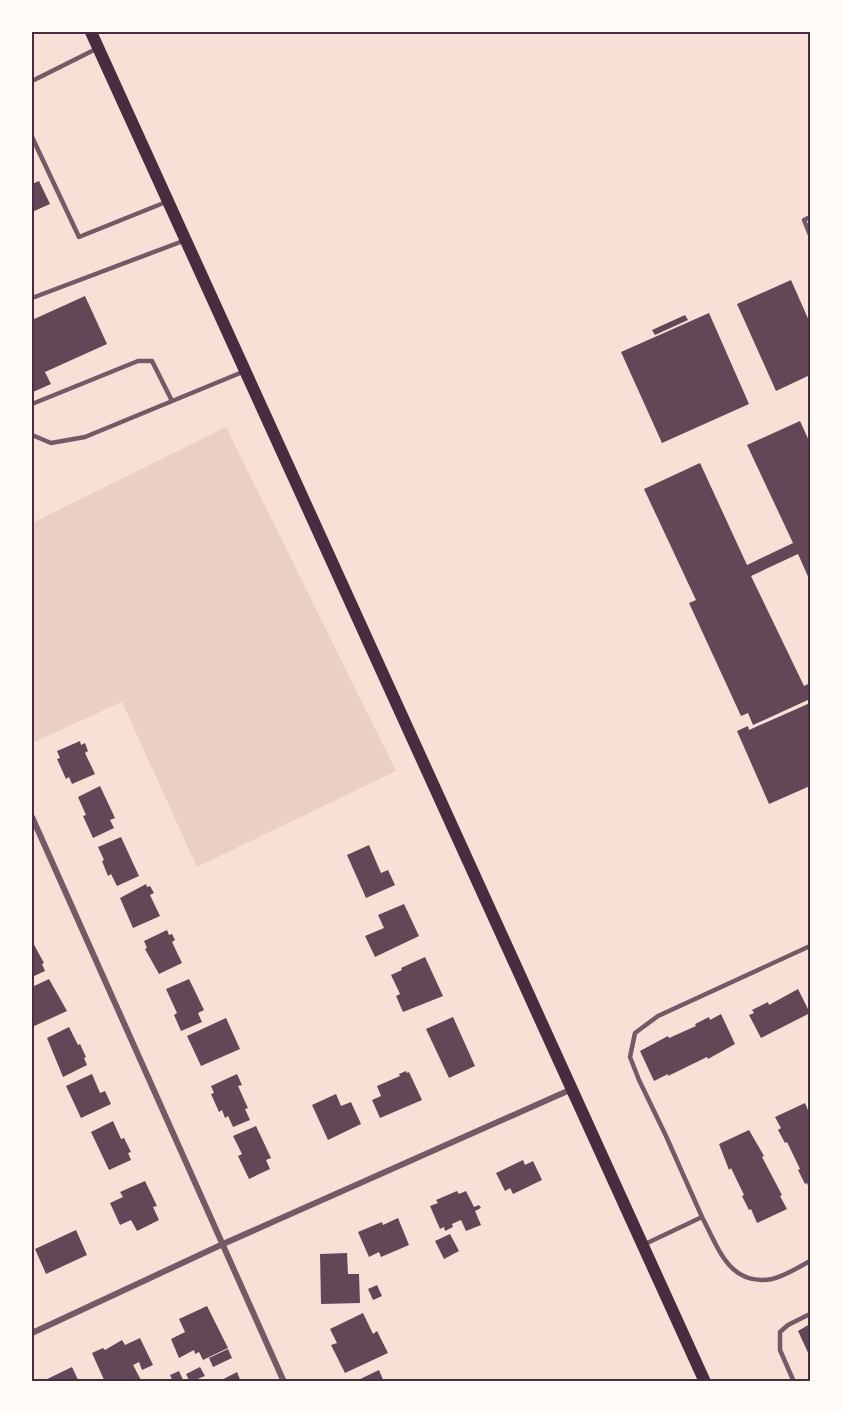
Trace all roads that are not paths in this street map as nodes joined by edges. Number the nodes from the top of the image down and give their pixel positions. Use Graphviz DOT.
graph roads {
  1 [pos="91,32"];
  2 [pos="99,47"];
  3 [pos="32,81"];
  4 [pos="32,137"];
  5 [pos="168,201"];
  6 [pos="810,217"];
  7 [pos="810,235"];
  8 [pos="186,240"];
  9 [pos="32,298"];
  10 [pos="245,370"];
  11 [pos="172,401"];
  12 [pos="32,404"];
  13 [pos="32,435"];
  14 [pos="32,817"];
  15 [pos="810,946"];
  16 [pos="572,1089"];
  17 [pos="702,1217"];
  18 [pos="224,1244"];
  19 [pos="643,1245"];
  20 [pos="810,1261"];
  21 [pos="810,1314"];
  22 [pos="32,1333"];
  23 [pos="284,1382"];
  24 [pos="705,1382"];
  25 [pos="794,1382"];
  1 -- 2 [label="main road"];
  2 -- 3 [label="lane"];
  2 -- 5 [label="main road"];
  4 -- 5 [label="lane"];
  5 -- 8 [label="main road"];
  6 -- 7 [label="lane"];
  8 -- 9 [label="lane"];
  8 -- 10 [label="main road"];
  10 -- 11 [label="lane"];
  10 -- 16 [label="main road"];
  11 -- 12 [label="lane"];
  11 -- 13 [label="lane"];
  14 -- 18 [label="street"];
  15 -- 17 [label="lane"];
  16 -- 18 [label="street"];
  16 -- 19 [label="main road"];
  17 -- 19 [label="lane"];
  17 -- 20 [label="lane"];
  18 -- 22 [label="street"];
  18 -- 23 [label="street"];
  19 -- 24 [label="main road"];
  21 -- 25 [label="lane"];
}
